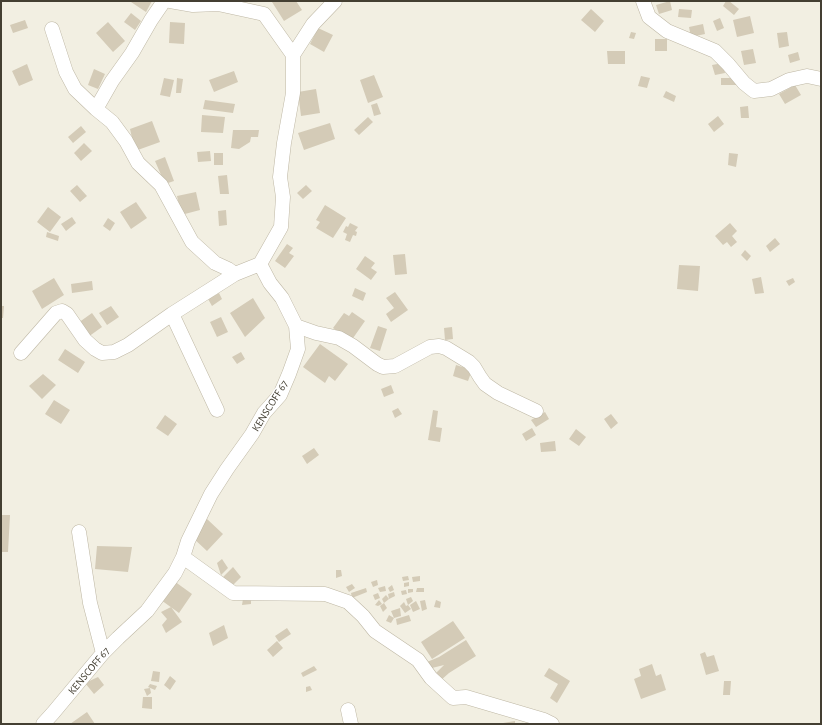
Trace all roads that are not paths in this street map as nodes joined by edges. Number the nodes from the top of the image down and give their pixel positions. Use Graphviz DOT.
graph roads {
  1 [pos="164,1"];
  2 [pos="170,1"];
  3 [pos="335,1"];
  4 [pos="643,1"];
  5 [pos="52,29"];
  6 [pos="293,55"];
  7 [pos="821,79"];
  8 [pos="96,109"];
  9 [pos="260,264"];
  10 [pos="235,274"];
  11 [pos="172,314"];
  12 [pos="296,326"];
  13 [pos="21,353"];
  14 [pos="217,410"];
  15 [pos="536,412"];
  16 [pos="79,532"];
  17 [pos="183,557"];
  18 [pos="103,653"];
  19 [pos="43,724"];
  20 [pos="552,724"];
  1 -- 8 [label="street"];
  2 -- 6 [label="street"];
  3 -- 6 [label="street"];
  4 -- 7 [label="street"];
  5 -- 8 [label="street"];
  6 -- 9 [label="street"];
  8 -- 10 [label="street"];
  9 -- 10 [label="street"];
  9 -- 12 [label="street, KENSCOFF 67"];
  10 -- 11 [label="street"];
  11 -- 13 [label="street"];
  11 -- 14 [label="street"];
  12 -- 15 [label="street"];
  12 -- 17 [label="street, KENSCOFF 67"];
  16 -- 18 [label="street"];
  17 -- 18 [label="street, KENSCOFF 67"];
  17 -- 20 [label="street"];
  18 -- 19 [label="street, KENSCOFF 67"];
}
